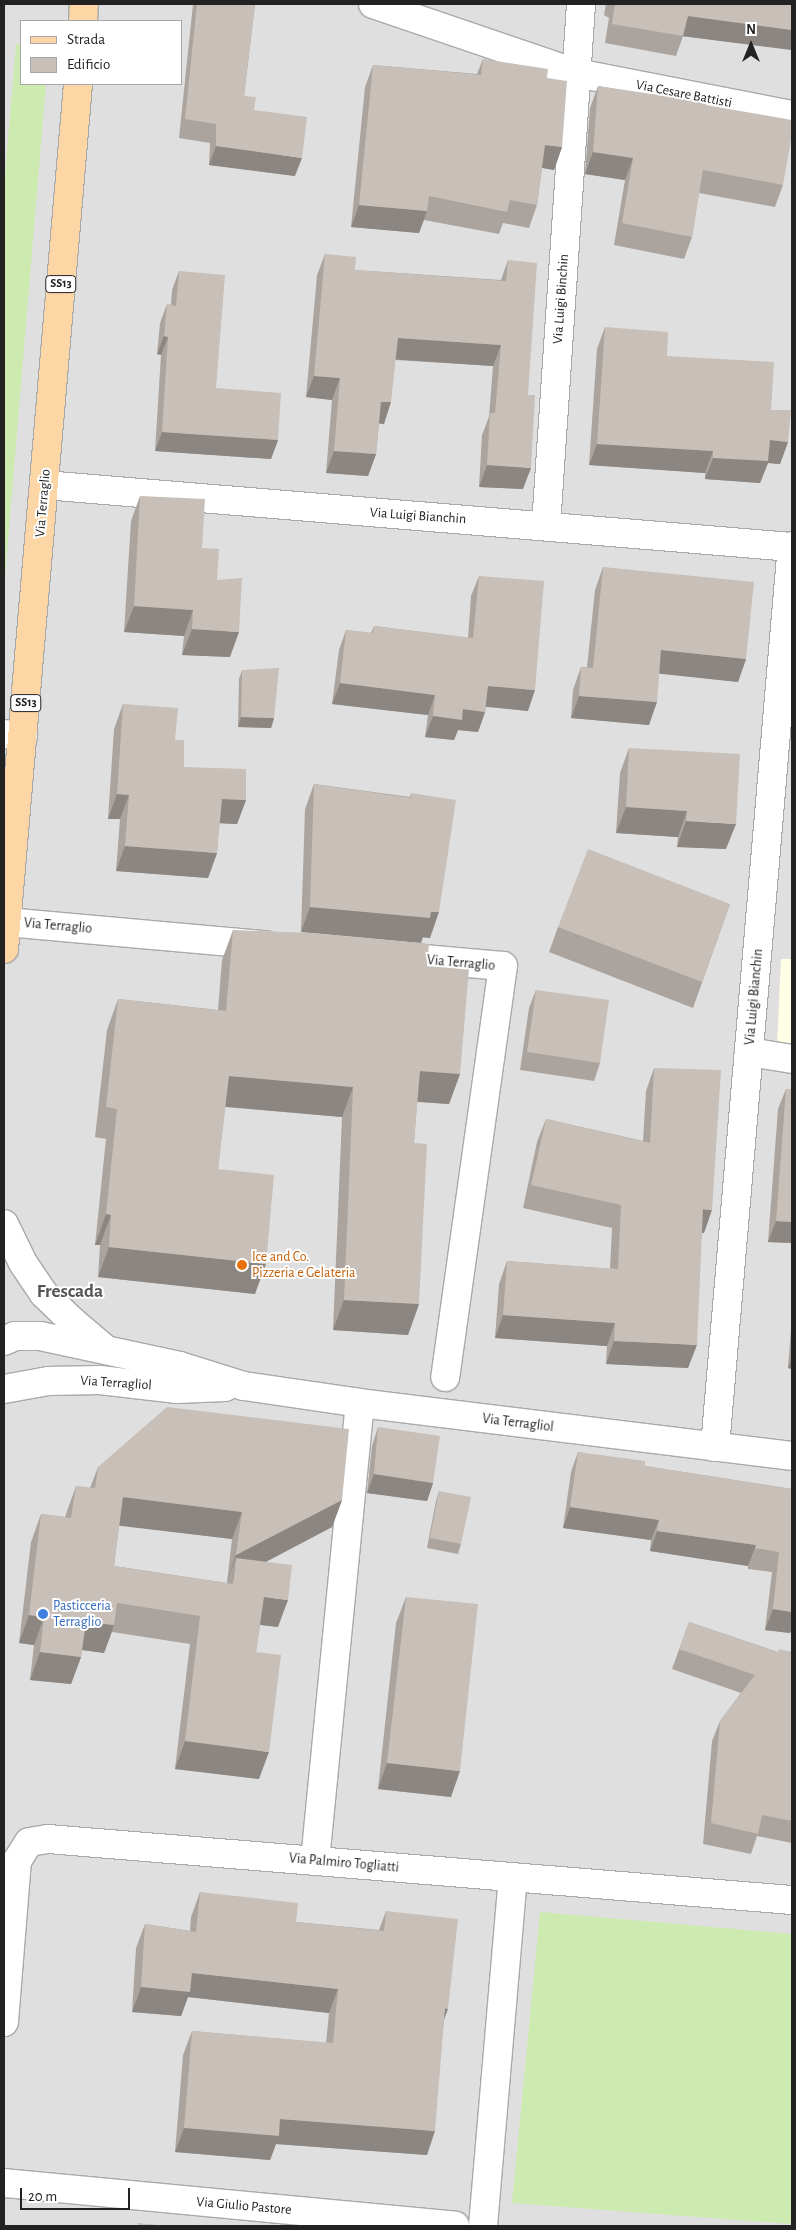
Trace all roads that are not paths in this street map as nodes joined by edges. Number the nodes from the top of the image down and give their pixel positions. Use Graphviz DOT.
graph roads {
  1 [pos="84,4"];
  2 [pos="373,4"];
  3 [pos="581,4"];
  4 [pos="83,20"];
  5 [pos="576,73"];
  6 [pos="78,85"];
  7 [pos="792,115"];
  8 [pos="44,485"];
  9 [pos="546,526"];
  10 [pos="792,547"];
  11 [pos="14,735"];
  12 [pos="6,922"];
  13 [pos="285,947"];
  14 [pos="4,949"];
  15 [pos="364,954"];
  16 [pos="749,1052"];
  17 [pos="792,1059"];
  18 [pos="4,1224"];
  19 [pos="4,1341"];
  20 [pos="105,1349"];
  21 [pos="4,1371"];
  22 [pos="445,1377"];
  23 [pos="48,1381"];
  24 [pos="244,1386"];
  25 [pos="4,1389"];
  26 [pos="360,1403"];
  27 [pos="715,1447"];
  28 [pos="792,1456"];
  29 [pos="315,1861"];
  30 [pos="513,1877"];
  31 [pos="792,1900"];
  32 [pos="6,1972"];
  33 [pos="4,2022"];
  34 [pos="4,2183"];
  35 [pos="454,2226"];
  36 [pos="484,2226"];
  1 -- 4 [label="main road"];
  2 -- 5 [label="street, Via Cesare Battisti"];
  3 -- 5 [label="street"];
  5 -- 7 [label="street, Via Cesare Battisti"];
  5 -- 9 [label="street, Via Luigi Binchin"];
  6 -- 8 [label="main road, Via Terraglio / SS13"];
  8 -- 9 [label="street, Via Luigi Bianchin"];
  8 -- 11 [label="main road, Via Terraglio / SS13"];
  9 -- 10 [label="street, Via Luigi Bianchin"];
  10 -- 16 [label="street, Via Luigi Bianchin"];
  11 -- 12 [label="main road, Via Terraglio / SS13"];
  12 -- 13 [label="street, Via Terraglio"];
  12 -- 14 [label="main road, Via Terraglio / SS13"];
  15 -- 22 [label="street, Via Terraglio"];
  16 -- 17 [label="street"];
  16 -- 27 [label="street, Via Luigi Bianchin"];
  18 -- 20 [label="street, Via Terragliol"];
  19 -- 20 [label="street, Via Terragliol"];
  20 -- 24 [label="street, Via Terragliol"];
  21 -- 23 [label="street, Via Terragliol"];
  23 -- 24 [label="street, Via Terragliol"];
  23 -- 25 [label="street, Via Terragliol"];
  24 -- 26 [label="street, Via Terragliol"];
  26 -- 27 [label="street, Via Terragliol"];
  26 -- 29 [label="street"];
  27 -- 28 [label="street, Via Terragliol"];
  29 -- 30 [label="street, Via Palmiro Togliatti"];
  29 -- 32 [label="street, Via Palmiro Togliatti"];
  30 -- 31 [label="street, Via Palmiro Togliatti"];
  30 -- 36 [label="street"];
  32 -- 33 [label="street, Via Palmiro Togliatti"];
  34 -- 35 [label="street, Via Giulio Pastore"];
}
